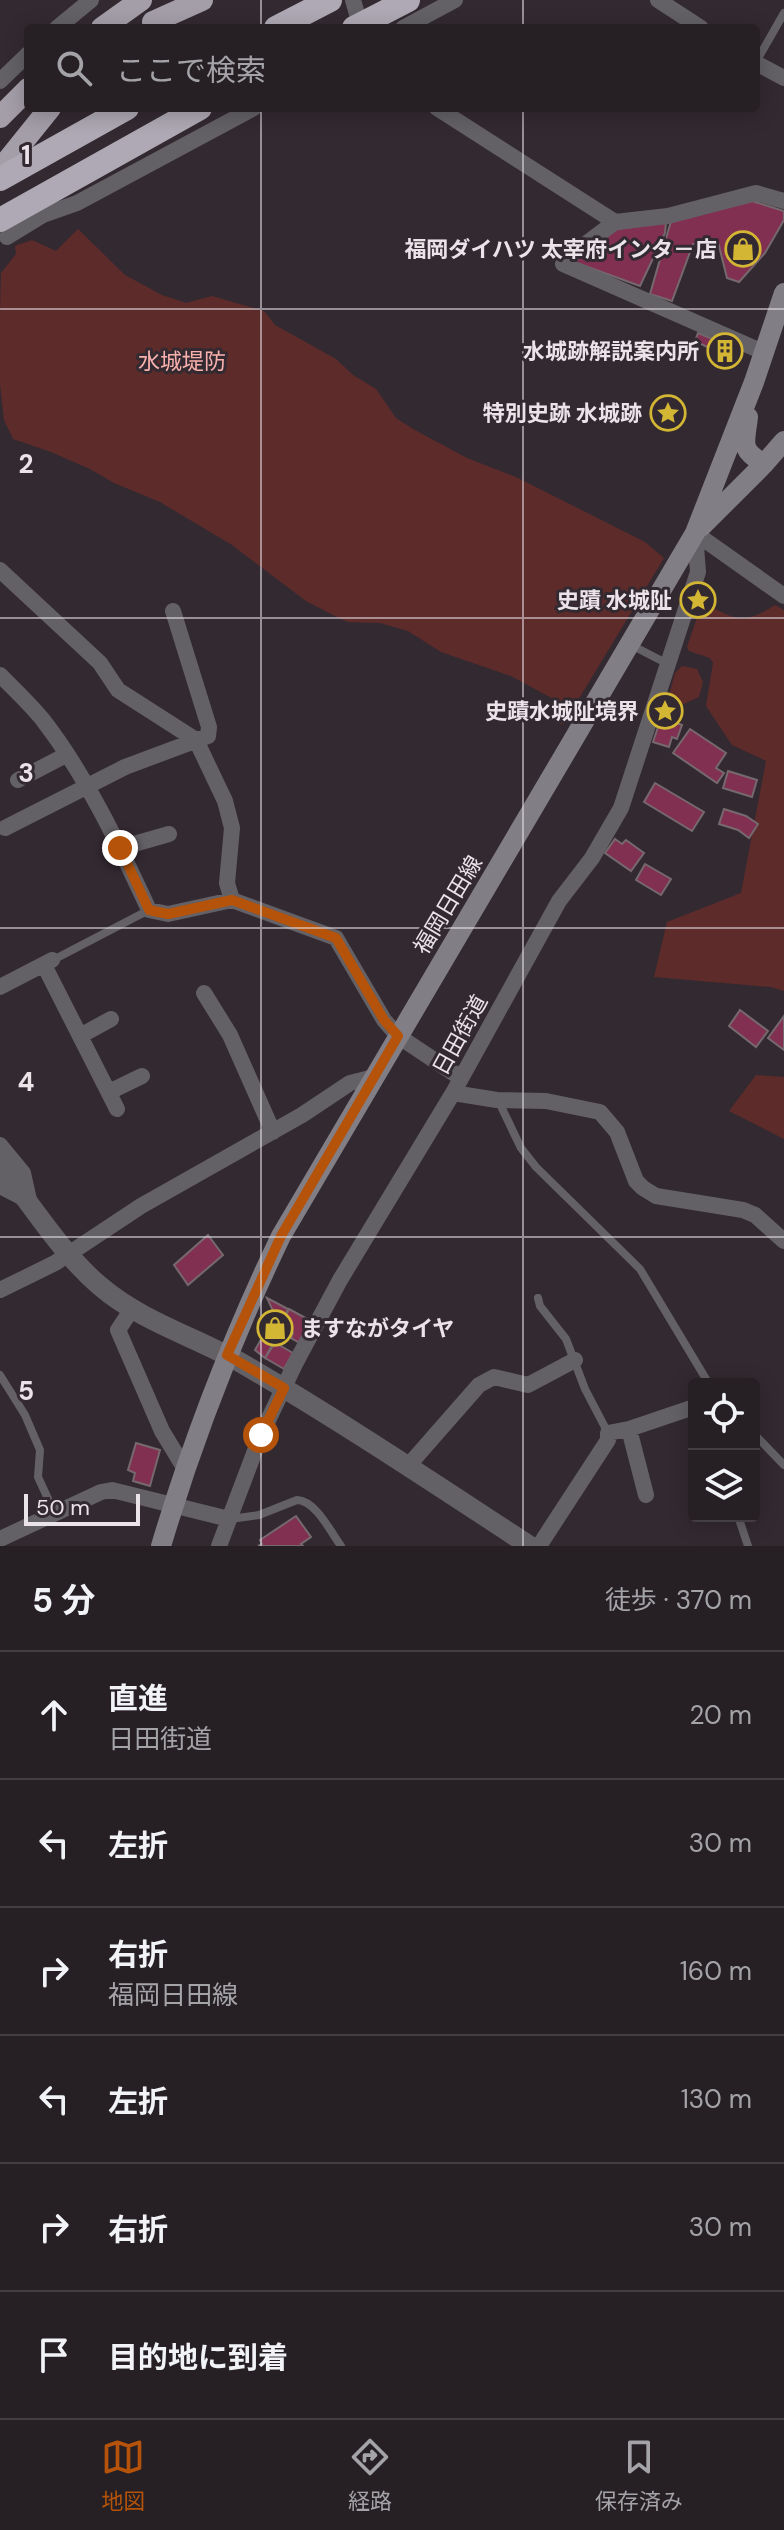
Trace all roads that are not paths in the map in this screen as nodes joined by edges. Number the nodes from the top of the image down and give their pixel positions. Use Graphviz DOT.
graph roads {
  1 [pos="91,0"];
  2 [pos="185,0"];
  3 [pos="202,0"];
  4 [pos="330,0"];
  5 [pos="353,0"];
  6 [pos="408,0"];
  7 [pos="455,0"];
  8 [pos="658,0"];
  9 [pos="137,1"];
  10 [pos="784,13"];
  11 [pos="62,24"];
  12 [pos="107,24"];
  13 [pos="150,24"];
  14 [pos="151,24"];
  15 [pos="284,24"];
  16 [pos="360,24"];
  17 [pos="362,24"];
  18 [pos="410,24"];
  19 [pos="695,24"];
  20 [pos="760,56"];
  21 [pos="24,58"];
  22 [pos="760,65"];
  23 [pos="784,78"];
  24 [pos="0,81"];
  25 [pos="24,93"];
  26 [pos="47,112"];
  27 [pos="120,112"];
  28 [pos="194,112"];
  29 [pos="247,112"];
  30 [pos="443,112"];
  31 [pos="0,117"];
  32 [pos="0,170"];
  33 [pos="0,179"];
  34 [pos="784,201"];
  35 [pos="615,222"];
  36 [pos="2,233"];
  37 [pos="784,293"];
  38 [pos="763,352"];
  39 [pos="754,382"];
  40 [pos="776,454"];
  41 [pos="695,533"];
  42 [pos="0,570"];
  43 [pos="784,596"];
  44 [pos="173,611"];
  45 [pos="630,644"];
  46 [pos="668,664"];
  47 [pos="0,675"];
  48 [pos="196,740"];
  49 [pos="66,755"];
  50 [pos="18,780"];
  51 [pos="85,786"];
  52 [pos="5,828"];
  53 [pos="169,834"];
  54 [pos="120,848"];
  55 [pos="232,900"];
  56 [pos="149,910"];
  57 [pos="48,962"];
  58 [pos="0,987"];
  59 [pos="204,993"];
  60 [pos="111,1019"];
  61 [pos="80,1036"];
  62 [pos="398,1036"];
  63 [pos="142,1076"];
  64 [pos="374,1077"];
  65 [pos="457,1086"];
  66 [pos="109,1092"];
  67 [pos="497,1100"];
  68 [pos="117,1109"];
  69 [pos="273,1132"];
  70 [pos="0,1145"];
  71 [pos="0,1165"];
  72 [pos="0,1186"];
  73 [pos="30,1201"];
  74 [pos="784,1241"];
  75 [pos="69,1253"];
  76 [pos="0,1290"];
  77 [pos="538,1298"];
  78 [pos="132,1309"];
  79 [pos="227,1355"];
  80 [pos="575,1360"];
  81 [pos="0,1375"];
  82 [pos="705,1378"];
  83 [pos="284,1388"];
  84 [pos="688,1409"];
  85 [pos="629,1429"];
  86 [pos="608,1433"];
  87 [pos="760,1440"];
  88 [pos="784,1465"];
  89 [pos="408,1466"];
  90 [pos="185,1469"];
  91 [pos="646,1495"];
  92 [pos="174,1504"];
  93 [pos="55,1514"];
  94 [pos="229,1519"];
  95 [pos="740,1522"];
  96 [pos="0,1539"];
  97 [pos="516,1542"];
  98 [pos="161,1546"];
  99 [pos="219,1546"];
  100 [pos="341,1546"];
  101 [pos="539,1546"];
  102 [pos="748,1546"];
  1 -- 11 [label="street"];
  2 -- 13 [label="highway"];
  3 -- 14 [label="highway"];
  4 -- 15 [label="highway"];
  5 -- 16 [label="street"];
  6 -- 17 [label="highway, bridge"];
  7 -- 18 [label="street"];
  8 -- 19 [label="street"];
  9 -- 12 [label="highway"];
  10 -- 20 [label="lane"];
  21 -- 24 [label="street"];
  22 -- 23 [label="street"];
  25 -- 31 [label="highway"];
  26 -- 32 [label="highway"];
  27 -- 33 [label="highway"];
  28 -- 36 [label="highway"];
  29 -- 36 [label="street"];
  30 -- 35 [label="street"];
  34 -- 35 [label="street"];
  35 -- 38 [label="street"];
  37 -- 38 [label="main road, 福岡日田線"];
  38 -- 39 [label="main road, 福岡日田線"];
  39 -- 40 [label="main road"];
  39 -- 41 [label="main road, 福岡日田線"];
  40 -- 41 [label="main road"];
  41 -- 43 [label="street"];
  41 -- 45 [label="main road, 福岡日田線"];
  41 -- 46 [label="street, 日田街道"];
  42 -- 48 [label="street"];
  44 -- 48 [label="street"];
  45 -- 46 [label="lane"];
  45 -- 62 [label="main road, 福岡日田線"];
  46 -- 65 [label="street, 日田街道"];
  47 -- 49 [label="street"];
  48 -- 51 [label="street"];
  48 -- 55 [label="street"];
  49 -- 50 [label="street"];
  49 -- 51 [label="street"];
  51 -- 52 [label="street"];
  51 -- 54 [label="street"];
  53 -- 54 [label="street"];
  54 -- 56 [label="street"];
  55 -- 56 [label="street"];
  55 -- 62 [label="street"];
  56 -- 57 [label="lane"];
  57 -- 58 [label="street"];
  57 -- 61 [label="street"];
  59 -- 69 [label="street"];
  60 -- 61 [label="street"];
  61 -- 66 [label="street"];
  62 -- 64 [label="main road, 福岡日田線"];
  62 -- 65 [label="street"];
  63 -- 66 [label="street"];
  64 -- 69 [label="street"];
  64 -- 79 [label="main road, 福岡日田線"];
  65 -- 67 [label="street"];
  65 -- 83 [label="street, 日田街道"];
  66 -- 68 [label="street"];
  67 -- 74 [label="street"];
  67 -- 82 [label="lane"];
  69 -- 75 [label="street"];
  70 -- 73 [label="street"];
  71 -- 73 [label="street"];
  72 -- 73 [label="street"];
  73 -- 75 [label="street"];
  75 -- 76 [label="street"];
  75 -- 78 [label="street"];
  77 -- 80 [label="lane"];
  78 -- 79 [label="street"];
  78 -- 90 [label="street"];
  79 -- 83 [label="street"];
  79 -- 90 [label="main road, 福岡日田線"];
  80 -- 86 [label="lane"];
  80 -- 89 [label="street"];
  81 -- 93 [label="lane"];
  83 -- 89 [label="street"];
  83 -- 94 [label="street, 日田街道"];
  84 -- 85 [label="street"];
  85 -- 86 [label="street"];
  85 -- 91 [label="street"];
  86 -- 101 [label="street"];
  87 -- 88 [label="lane"];
  89 -- 97 [label="street"];
  90 -- 92 [label="main road, 福岡日田線"];
  92 -- 93 [label="street"];
  92 -- 94 [label="street"];
  92 -- 98 [label="main road, 福岡日田線"];
  93 -- 96 [label="street"];
  94 -- 99 [label="street, 日田街道"];
  94 -- 100 [label="lane"];
  95 -- 102 [label="lane"];
}
